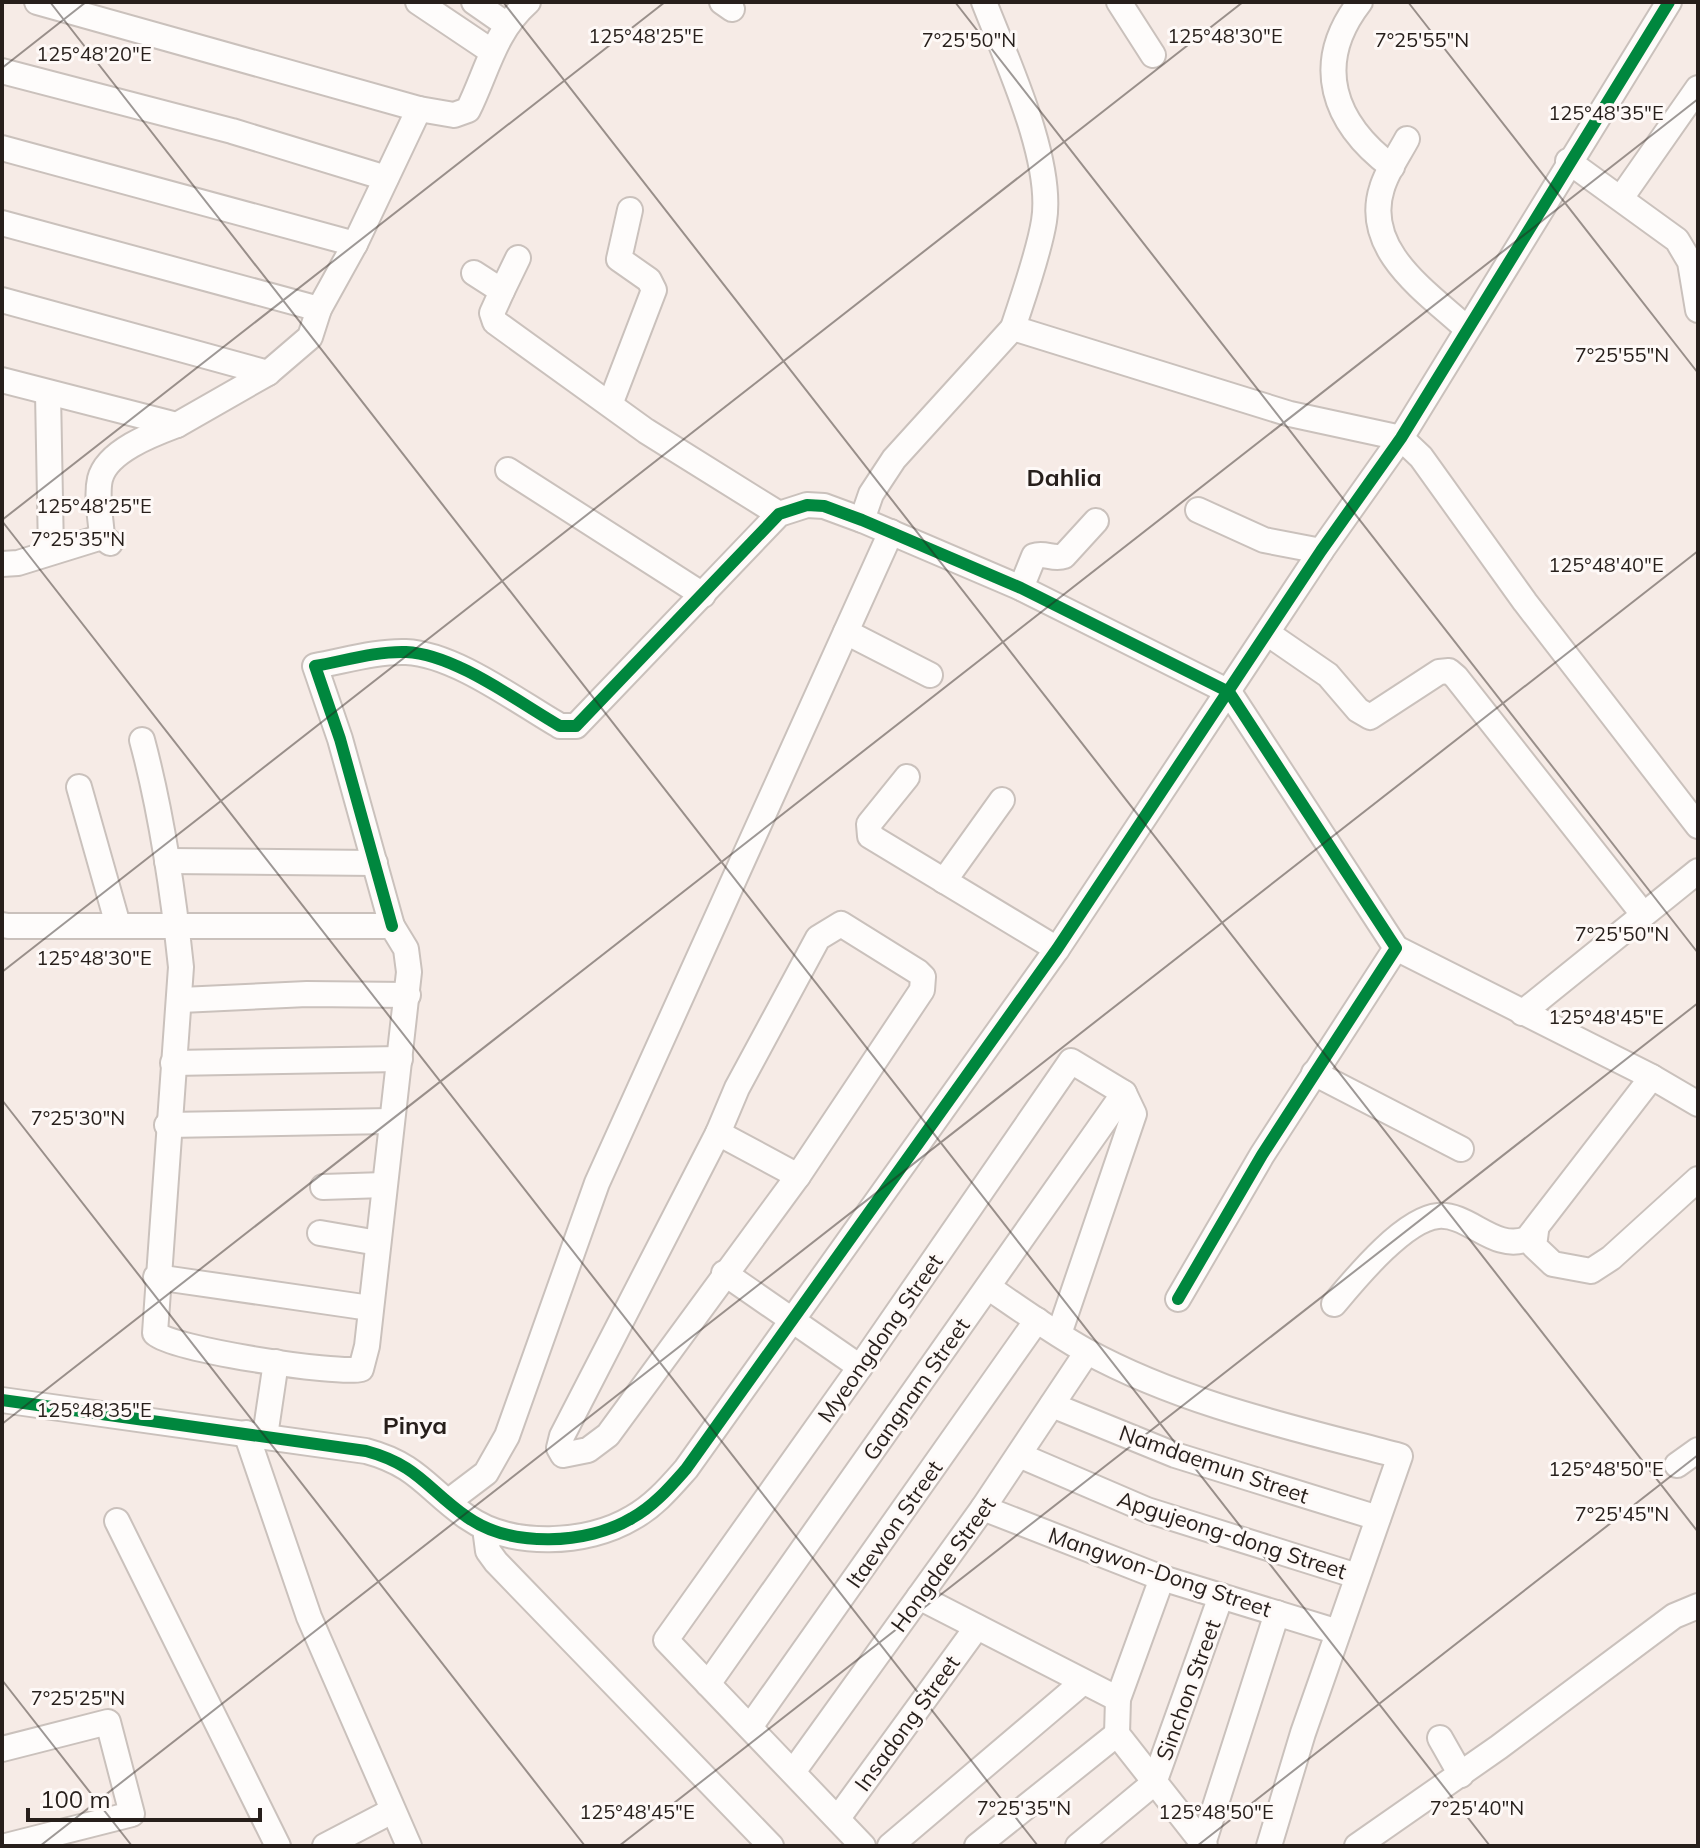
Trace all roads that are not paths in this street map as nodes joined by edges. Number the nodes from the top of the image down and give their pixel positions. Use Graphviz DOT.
graph roads {
  1 [pos="37,2"];
  2 [pos="418,2"];
  3 [pos="474,2"];
  4 [pos="528,2"];
  5 [pos="984,2"];
  6 [pos="1119,2"];
  7 [pos="1360,2"];
  8 [pos="1669,2"];
  9 [pos="507,25"];
  10 [pos="491,51"];
  11 [pos="1153,55"];
  12 [pos="2,71"];
  13 [pos="1698,88"];
  14 [pos="419,109"];
  15 [pos="1407,139"];
  16 [pos="2,148"];
  17 [pos="1568,161"];
  18 [pos="1392,167"];
  19 [pos="386,178"];
  20 [pos="1621,198"];
  21 [pos="630,210"];
  22 [pos="2,223"];
  23 [pos="355,244"];
  24 [pos="518,258"];
  25 [pos="474,273"];
  26 [pos="502,291"];
  27 [pos="2,300"];
  28 [pos="319,309"];
  29 [pos="1698,310"];
  30 [pos="1013,328"];
  31 [pos="1466,328"];
  32 [pos="268,373"];
  33 [pos="2,380"];
  34 [pos="48,393"];
  35 [pos="611,402"];
  36 [pos="177,425"];
  37 [pos="1401,438"];
  38 [pos="508,470"];
  39 [pos="1198,510"];
  40 [pos="779,514"];
  41 [pos="862,520"];
  42 [pos="1096,521"];
  43 [pos="891,532"];
  44 [pos="1321,551"];
  45 [pos="51,552"];
  46 [pos="2,564"];
  47 [pos="1021,588"];
  48 [pos="703,595"];
  49 [pos="846,632"];
  50 [pos="1267,633"];
  51 [pos="930,675"];
  52 [pos="1229,692"];
  53 [pos="142,740"];
  54 [pos="907,777"];
  55 [pos="79,787"];
  56 [pos="1002,800"];
  57 [pos="1698,826"];
  58 [pos="167,861"];
  59 [pos="375,863"];
  60 [pos="1698,871"];
  61 [pos="944,881"];
  62 [pos="1643,914"];
  63 [pos="2,925"];
  64 [pos="118,925"];
  65 [pos="176,925"];
  66 [pos="392,926"];
  67 [pos="1396,948"];
  68 [pos="1057,949"];
  69 [pos="408,995"];
  70 [pos="181,1000"];
  71 [pos="1522,1013"];
  72 [pos="400,1059"];
  73 [pos="173,1063"];
  74 [pos="1314,1073"];
  75 [pos="1652,1077"];
  76 [pos="1124,1093"];
  77 [pos="1698,1104"];
  78 [pos="390,1121"];
  79 [pos="167,1125"];
  80 [pos="718,1133"];
  81 [pos="1461,1149"];
  82 [pos="798,1176"];
  83 [pos="1698,1179"];
  84 [pos="384,1185"];
  85 [pos="323,1187"];
  86 [pos="1536,1231"];
  87 [pos="320,1233"];
  88 [pos="378,1243"];
  89 [pos="724,1273"];
  90 [pos="156,1277"];
  91 [pos="988,1287"];
  92 [pos="1178,1299"];
  93 [pos="1334,1304"];
  94 [pos="370,1308"];
  95 [pos="1037,1320"];
  96 [pos="792,1321"];
  97 [pos="1059,1334"];
  98 [pos="1087,1352"];
  99 [pos="276,1362"];
  100 [pos="860,1367"];
  101 [pos="2,1400"];
  102 [pos="1052,1405"];
  103 [pos="256,1434"];
  104 [pos="1698,1450"];
  105 [pos="1019,1455"];
  106 [pos="1677,1465"];
  107 [pos="449,1501"];
  108 [pos="983,1508"];
  109 [pos="1378,1518"];
  110 [pos="117,1521"];
  111 [pos="485,1528"];
  112 [pos="1357,1576"];
  113 [pos="1162,1578"];
  114 [pos="1221,1596"];
  115 [pos="919,1597"];
  116 [pos="1698,1606"];
  117 [pos="1277,1613"];
  118 [pos="977,1627"];
  119 [pos="1338,1632"];
  120 [pos="1083,1682"];
  121 [pos="708,1684"];
  122 [pos="1118,1699"];
  123 [pos="750,1727"];
  124 [pos="1117,1734"];
  125 [pos="1440,1738"];
  126 [pos="2,1749"];
  127 [pos="793,1772"];
  128 [pos="1461,1775"];
  129 [pos="1154,1783"];
  130 [pos="392,1811"];
  131 [pos="838,1818"];
  132 [pos="1204,1845"];
  133 [pos="6,1846"];
  134 [pos="278,1846"];
  135 [pos="325,1846"];
  136 [pos="409,1846"];
  137 [pos="771,1846"];
  138 [pos="863,1846"];
  139 [pos="890,1846"];
  140 [pos="977,1846"];
  141 [pos="1078,1846"];
  142 [pos="1269,1846"];
  143 [pos="1357,1846"];
  1 -- 14 [label="street"];
  2 -- 10 [label="street"];
  3 -- 9 [label="street"];
  4 -- 9 [label="street"];
  5 -- 30 [label="street"];
  6 -- 11 [label="street"];
  7 -- 18 [label="street"];
  8 -- 17 [label="street"];
  9 -- 10 [label="street"];
  10 -- 14 [label="street"];
  12 -- 19 [label="street"];
  13 -- 20 [label="street"];
  14 -- 19 [label="street"];
  15 -- 18 [label="street"];
  16 -- 23 [label="street"];
  17 -- 20 [label="street"];
  17 -- 31 [label="street"];
  18 -- 31 [label="street"];
  19 -- 23 [label="street"];
  20 -- 29 [label="street"];
  21 -- 35 [label="street"];
  22 -- 28 [label="street"];
  23 -- 28 [label="street"];
  24 -- 26 [label="street"];
  25 -- 26 [label="street"];
  26 -- 35 [label="street"];
  27 -- 32 [label="street"];
  28 -- 32 [label="street"];
  30 -- 37 [label="street"];
  30 -- 41 [label="street"];
  31 -- 37 [label="street"];
  32 -- 36 [label="street"];
  33 -- 34 [label="street"];
  34 -- 36 [label="street"];
  34 -- 45 [label="street"];
  35 -- 40 [label="street"];
  36 -- 45 [label="street"];
  37 -- 44 [label="street"];
  37 -- 57 [label="street"];
  38 -- 48 [label="street"];
  39 -- 44 [label="street"];
  40 -- 41 [label="street"];
  40 -- 48 [label="street"];
  41 -- 43 [label="street"];
  42 -- 47 [label="street"];
  43 -- 47 [label="street"];
  43 -- 49 [label="street"];
  44 -- 50 [label="street"];
  45 -- 46 [label="street"];
  47 -- 52 [label="street"];
  48 -- 59 [label="street"];
  49 -- 51 [label="street"];
  49 -- 107 [label="street"];
  50 -- 52 [label="street"];
  50 -- 62 [label="street"];
  52 -- 67 [label="street"];
  52 -- 68 [label="street"];
  53 -- 58 [label="street"];
  54 -- 61 [label="street"];
  55 -- 64 [label="street"];
  56 -- 61 [label="street"];
  58 -- 59 [label="street"];
  58 -- 65 [label="street"];
  59 -- 66 [label="street"];
  60 -- 62 [label="street"];
  61 -- 68 [label="street"];
  62 -- 71 [label="street"];
  63 -- 64 [label="street"];
  64 -- 65 [label="street"];
  65 -- 66 [label="street"];
  65 -- 70 [label="street"];
  66 -- 69 [label="street"];
  67 -- 71 [label="street"];
  67 -- 74 [label="street"];
  68 -- 96 [label="street"];
  69 -- 70 [label="street"];
  69 -- 72 [label="street"];
  70 -- 73 [label="street"];
  71 -- 75 [label="street"];
  72 -- 73 [label="street"];
  72 -- 78 [label="street"];
  73 -- 79 [label="street"];
  74 -- 81 [label="street"];
  74 -- 92 [label="street"];
  75 -- 77 [label="street"];
  75 -- 86 [label="street"];
  76 -- 91 [label="street, Gangnam Street"];
  76 -- 97 [label="street"];
  76 -- 100 [label="street, Myeongdong Street"];
  78 -- 79 [label="street"];
  78 -- 84 [label="street"];
  79 -- 90 [label="street"];
  80 -- 82 [label="street"];
  80 -- 82 [label="street"];
  80 -- 89 [label="street"];
  82 -- 89 [label="street"];
  83 -- 86 [label="street"];
  84 -- 85 [label="street"];
  84 -- 88 [label="street"];
  86 -- 93 [label="street"];
  87 -- 88 [label="street"];
  88 -- 94 [label="street"];
  89 -- 96 [label="street"];
  90 -- 94 [label="street"];
  90 -- 99 [label="street"];
  91 -- 95 [label="street"];
  91 -- 121 [label="street, Gangnam Street"];
  94 -- 99 [label="street"];
  95 -- 97 [label="street"];
  95 -- 123 [label="street, Itaewon Street"];
  96 -- 100 [label="street"];
  96 -- 111 [label="street"];
  97 -- 98 [label="street"];
  98 -- 102 [label="street, Hongdae Street"];
  98 -- 109 [label="street"];
  99 -- 103 [label="street"];
  100 -- 121 [label="street, Myeongdong Street"];
  101 -- 103 [label="street"];
  102 -- 105 [label="street, Hongdae Street"];
  102 -- 109 [label="street, Namdaemun Street"];
  103 -- 107 [label="street"];
  103 -- 130 [label="street"];
  104 -- 106 [label="street"];
  105 -- 108 [label="street, Hongdae Street"];
  105 -- 112 [label="street, Apgujeong-dong Street"];
  107 -- 111 [label="street"];
  108 -- 113 [label="street, Mangwon-Dong Street"];
  108 -- 115 [label="street, Hongdae Street"];
  109 -- 112 [label="street"];
  110 -- 134 [label="street"];
  111 -- 137 [label="street"];
  112 -- 119 [label="street"];
  113 -- 114 [label="street, Mangwon-Dong Street"];
  113 -- 122 [label="street"];
  114 -- 117 [label="street, Mangwon-Dong Street"];
  114 -- 129 [label="street, Sinchon Street"];
  115 -- 118 [label="street"];
  115 -- 127 [label="street, Hongdae Street"];
  116 -- 128 [label="street"];
  117 -- 119 [label="street, Mangwon-Dong Street"];
  117 -- 132 [label="street"];
  118 -- 120 [label="street"];
  118 -- 131 [label="street, Insadong Street"];
  119 -- 142 [label="street"];
  120 -- 122 [label="street"];
  120 -- 139 [label="street"];
  121 -- 123 [label="street, Myeongdong Street"];
  122 -- 124 [label="street"];
  123 -- 127 [label="street, Myeongdong Street"];
  124 -- 129 [label="street"];
  124 -- 140 [label="street"];
  125 -- 128 [label="street"];
  126 -- 133 [label="street"];
  127 -- 131 [label="street, Myeongdong Street"];
  128 -- 143 [label="street"];
  129 -- 132 [label="street"];
  129 -- 141 [label="street"];
  130 -- 135 [label="street"];
  130 -- 136 [label="street"];
  131 -- 138 [label="street, Myeongdong Street"];
}
